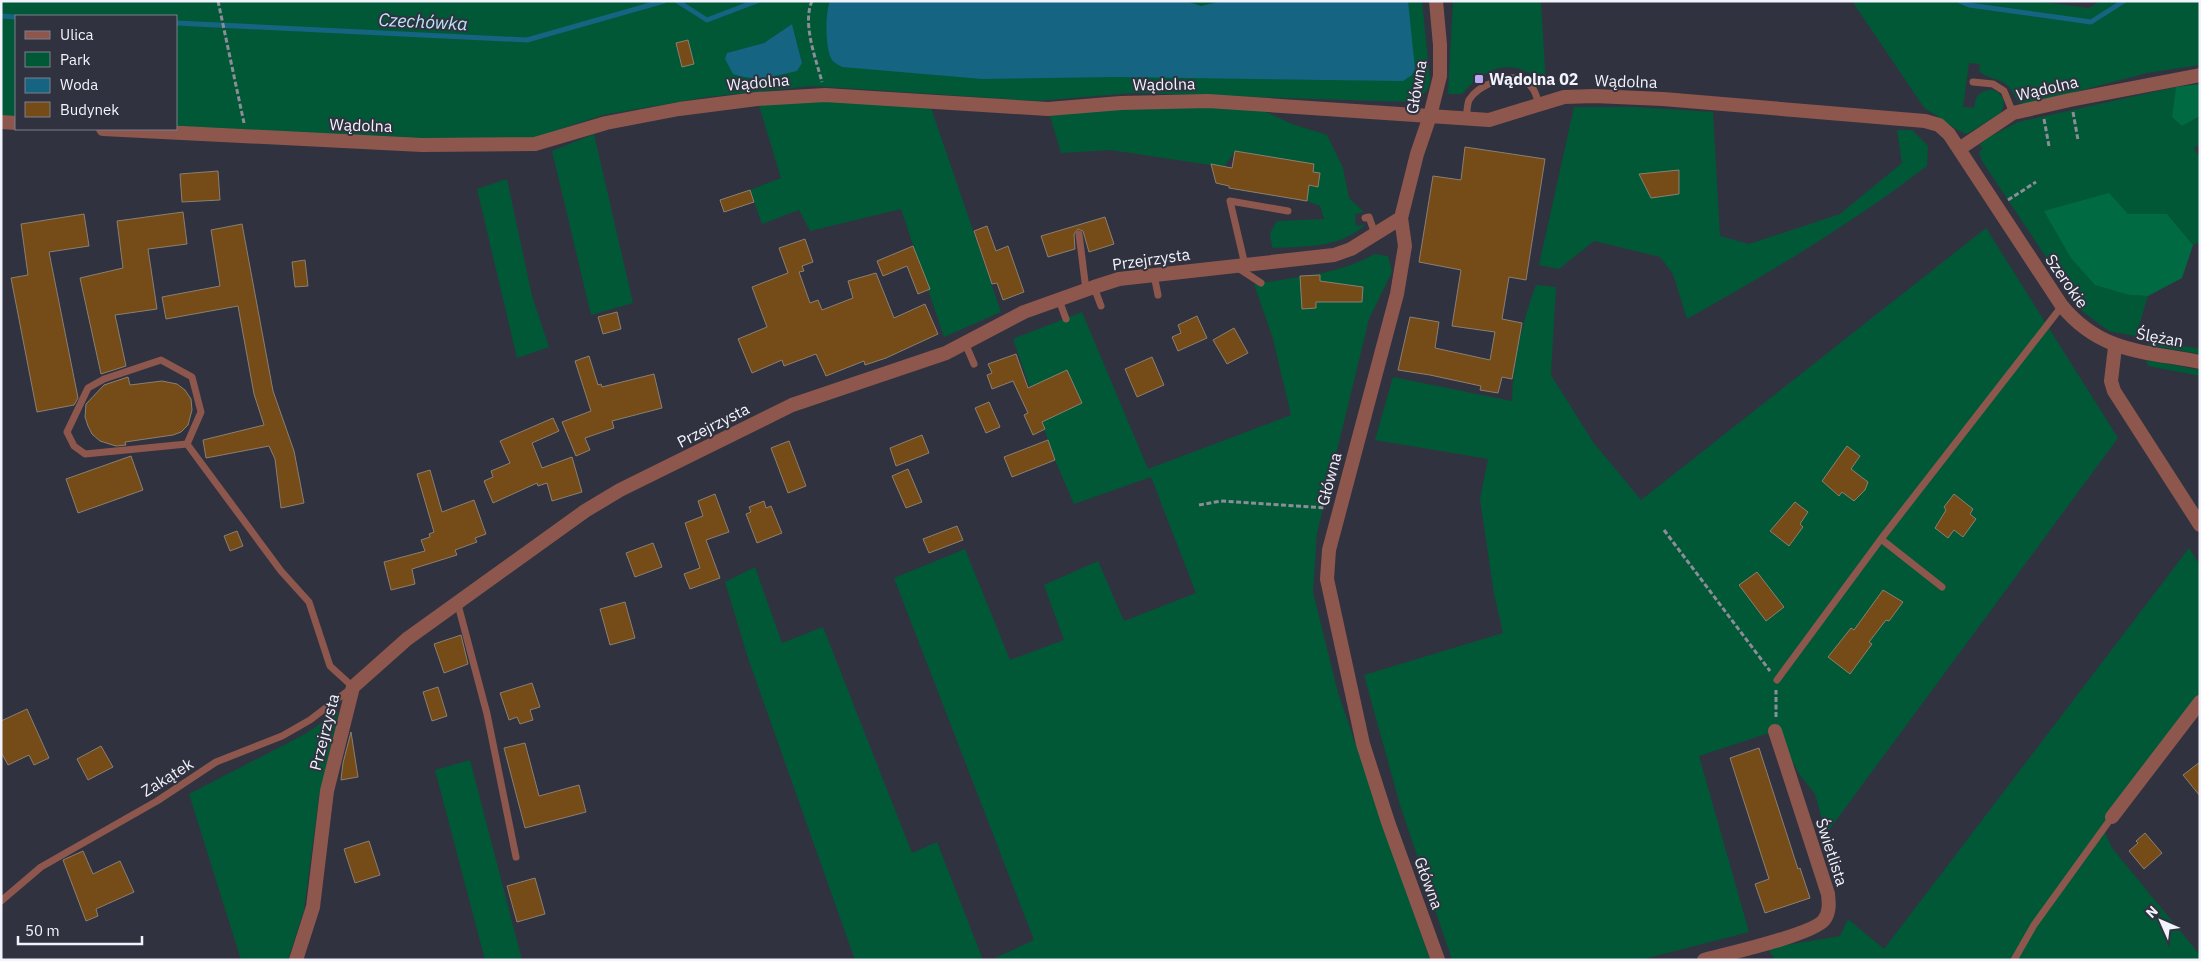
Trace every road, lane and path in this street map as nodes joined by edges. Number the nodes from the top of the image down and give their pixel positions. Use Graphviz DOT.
graph roads {
  1 [pos="218,1"];
  2 [pos="812,1"];
  3 [pos="1436,1"];
  4 [pos="2200,75"];
  5 [pos="1973,82"];
  6 [pos="825,95"];
  7 [pos="2070,100"];
  8 [pos="1539,104"];
  9 [pos="2041,106"];
  10 [pos="2013,113"];
  11 [pos="1430,116"];
  12 [pos="1466,119"];
  13 [pos="1,122"];
  14 [pos="15,123"];
  15 [pos="119,130"];
  16 [pos="247,138"];
  17 [pos="2078,140"];
  18 [pos="2049,146"];
  19 [pos="1959,149"];
  20 [pos="2036,182"];
  21 [pos="2006,202"];
  22 [pos="1288,211"];
  23 [pos="1365,218"];
  24 [pos="1401,218"];
  25 [pos="1079,234"];
  26 [pos="1375,235"];
  27 [pos="1241,266"];
  28 [pos="1154,275"];
  29 [pos="1261,284"];
  30 [pos="1090,289"];
  31 [pos="1158,295"];
  32 [pos="1059,300"];
  33 [pos="1101,306"];
  34 [pos="2062,306"];
  35 [pos="1066,319"];
  36 [pos="965,343"];
  37 [pos="2115,347"];
  38 [pos="2200,362"];
  39 [pos="974,364"];
  40 [pos="187,444"];
  41 [pos="1199,505"];
  42 [pos="1339,509"];
  43 [pos="2200,525"];
  44 [pos="1664,530"];
  45 [pos="1881,539"];
  46 [pos="1942,587"];
  47 [pos="457,601"];
  48 [pos="1777,680"];
  49 [pos="353,687"];
  50 [pos="2200,702"];
  51 [pos="1776,731"];
  52 [pos="2112,817"];
  53 [pos="516,857"];
  54 [pos="1,901"];
  55 [pos="296,960"];
  56 [pos="1438,960"];
  57 [pos="1704,960"];
  58 [pos="2014,960"];
  1 -- 16 [label="path"];
  2 -- 6 [label="path"];
  3 -- 11 [label="street, Główna"];
  4 -- 7 [label="street, Wądolna"];
  5 -- 10 [label="lane"];
  6 -- 11 [label="street, Wądolna"];
  6 -- 16 [label="street, Wądolna"];
  7 -- 9 [label="street, Wądolna"];
  7 -- 17 [label="path"];
  8 -- 12 [label="street, Wądolna"];
  8 -- 12 [label="lane"];
  8 -- 19 [label="street, Wądolna"];
  9 -- 10 [label="street, Wądolna"];
  9 -- 18 [label="path"];
  10 -- 19 [label="street, Wądolna"];
  11 -- 12 [label="street, Wądolna"];
  11 -- 24 [label="street, Główna"];
  13 -- 14 [label="street"];
  15 -- 16 [label="street, Wądolna"];
  19 -- 34 [label="street, Szerokie"];
  20 -- 21 [label="path"];
  22 -- 27 [label="lane"];
  23 -- 26 [label="lane"];
  24 -- 26 [label="street, Przejrzysta"];
  24 -- 42 [label="street, Główna"];
  25 -- 30 [label="lane"];
  26 -- 27 [label="street, Przejrzysta"];
  27 -- 28 [label="street, Przejrzysta"];
  27 -- 29 [label="lane"];
  28 -- 30 [label="street, Przejrzysta"];
  28 -- 31 [label="lane"];
  30 -- 32 [label="street, Przejrzysta"];
  30 -- 33 [label="lane"];
  32 -- 35 [label="lane"];
  32 -- 36 [label="street, Przejrzysta"];
  34 -- 37 [label="street, Szerokie"];
  34 -- 45 [label="lane"];
  36 -- 39 [label="lane"];
  36 -- 47 [label="street, Przejrzysta"];
  37 -- 38 [label="street, Ślężan"];
  37 -- 43 [label="street"];
  40 -- 40 [label="lane"];
  40 -- 49 [label="lane"];
  41 -- 42 [label="path"];
  42 -- 56 [label="street, Główna"];
  44 -- 48 [label="path"];
  45 -- 46 [label="lane"];
  45 -- 48 [label="lane"];
  47 -- 49 [label="street, Przejrzysta"];
  47 -- 53 [label="lane"];
  48 -- 51 [label="path"];
  49 -- 54 [label="lane, Zakątek"];
  49 -- 55 [label="street, Przejrzysta"];
  50 -- 52 [label="street"];
  51 -- 57 [label="street, Świetlista"];
  52 -- 58 [label="lane"];
}
